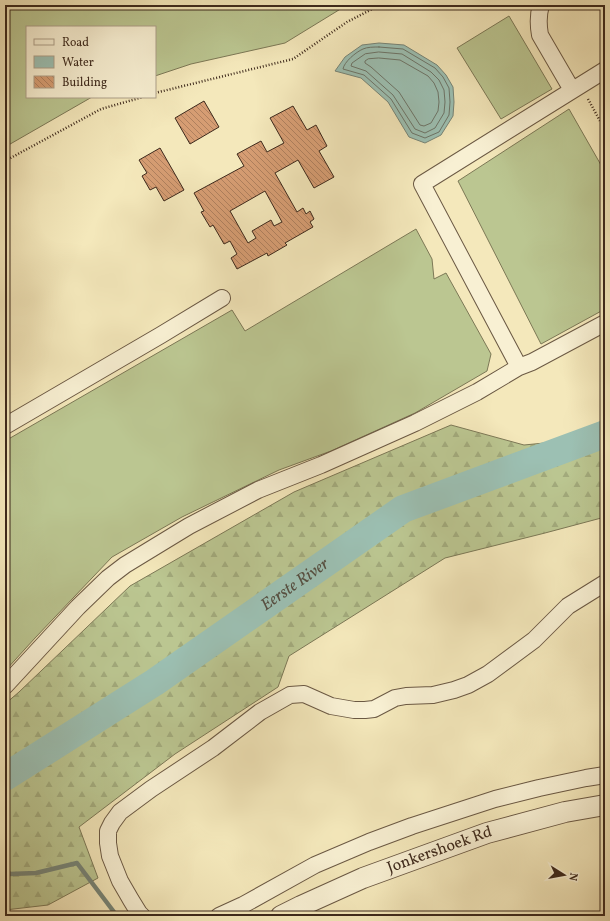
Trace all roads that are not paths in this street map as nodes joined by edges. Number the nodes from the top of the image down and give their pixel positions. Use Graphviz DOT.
graph roads {
  1 [pos="541,5"];
  2 [pos="605,70"];
  3 [pos="576,88"];
  4 [pos="222,298"];
  5 [pos="605,323"];
  6 [pos="518,367"];
  7 [pos="5,426"];
  8 [pos="605,583"];
  9 [pos="5,686"];
  10 [pos="605,775"];
  11 [pos="605,805"];
  12 [pos="142,916"];
  13 [pos="219,916"];
  14 [pos="281,916"];
  1 -- 3 [label="street"];
  2 -- 3 [label="street"];
  3 -- 6 [label="street"];
  4 -- 7 [label="street"];
  5 -- 6 [label="street"];
  6 -- 9 [label="street"];
  8 -- 12 [label="street"];
  10 -- 13 [label="street"];
  11 -- 14 [label="street, Jonkershoek Rd"];
}
